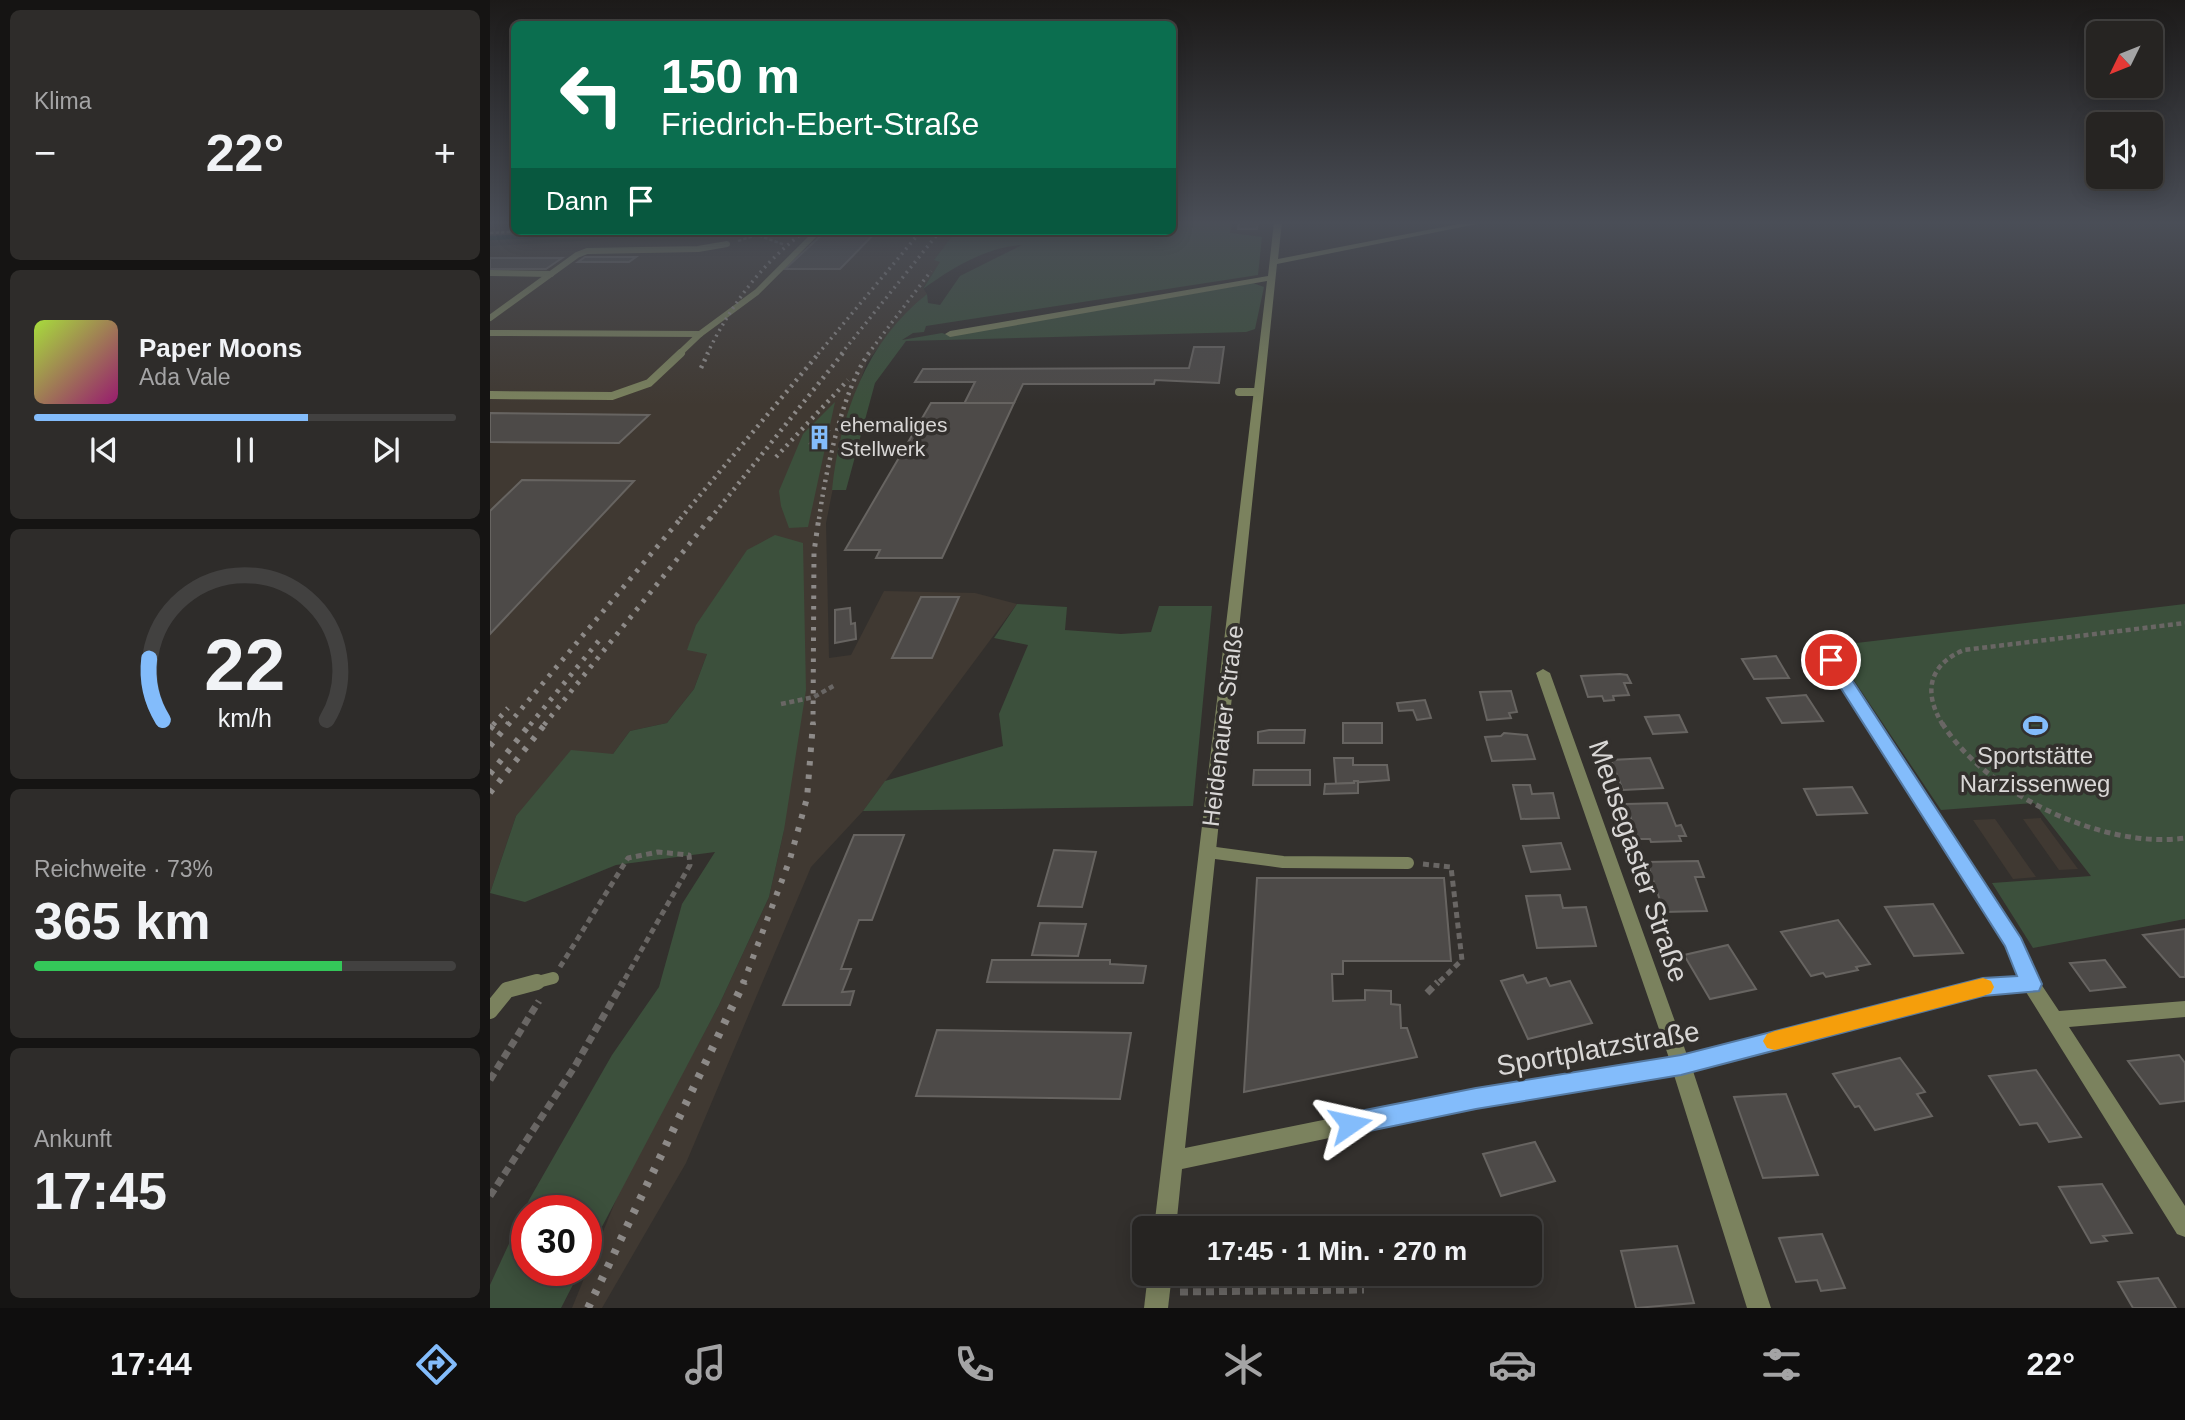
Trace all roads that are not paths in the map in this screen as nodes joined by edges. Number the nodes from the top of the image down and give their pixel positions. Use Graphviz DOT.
graph roads {
  1 [pos="538,283"];
  2 [pos="766,283"];
  3 [pos="1207,283"];
  4 [pos="1272,283"];
  5 [pos="490,318"];
  6 [pos="490,333"];
  7 [pos="701,334"];
  8 [pos="950,334"];
  9 [pos="1239,392"];
  10 [pos="1259,392"];
  11 [pos="490,395"];
  12 [pos="1831,660"];
  13 [pos="1543,673"];
  14 [pos="1208,852"];
  15 [pos="1408,863"];
  16 [pos="553,978"];
  17 [pos="2031,984"];
  18 [pos="2185,1009"];
  19 [pos="490,1011"];
  20 [pos="2053,1020"];
  21 [pos="1681,1065"];
  22 [pos="1172,1161"];
  23 [pos="1166,1216"];
  24 [pos="2185,1227"];
  25 [pos="1759,1308"];
  1 -- 5 [label="lane"];
  2 -- 7 [label="lane"];
  3 -- 8 [label="street"];
  4 -- 10 [label="street, Heidenauer Straße"];
  6 -- 7 [label="lane"];
  7 -- 11 [label="lane"];
  9 -- 10 [label="lane"];
  10 -- 14 [label="street, Heidenauer Straße"];
  12 -- 17 [label="street"];
  13 -- 21 [label="street, Meusegaster Straße"];
  14 -- 15 [label="lane"];
  14 -- 22 [label="street, Heidenauer Straße"];
  16 -- 19 [label="lane"];
  17 -- 20 [label="street"];
  17 -- 21 [label="street, Sportplatzstraße"];
  18 -- 20 [label="street"];
  20 -- 24 [label="street"];
  21 -- 22 [label="street, Sportplatzstraße"];
  21 -- 25 [label="street, Meusegaster Straße"];
  22 -- 23 [label="street, Heidenauer Straße"];
}
